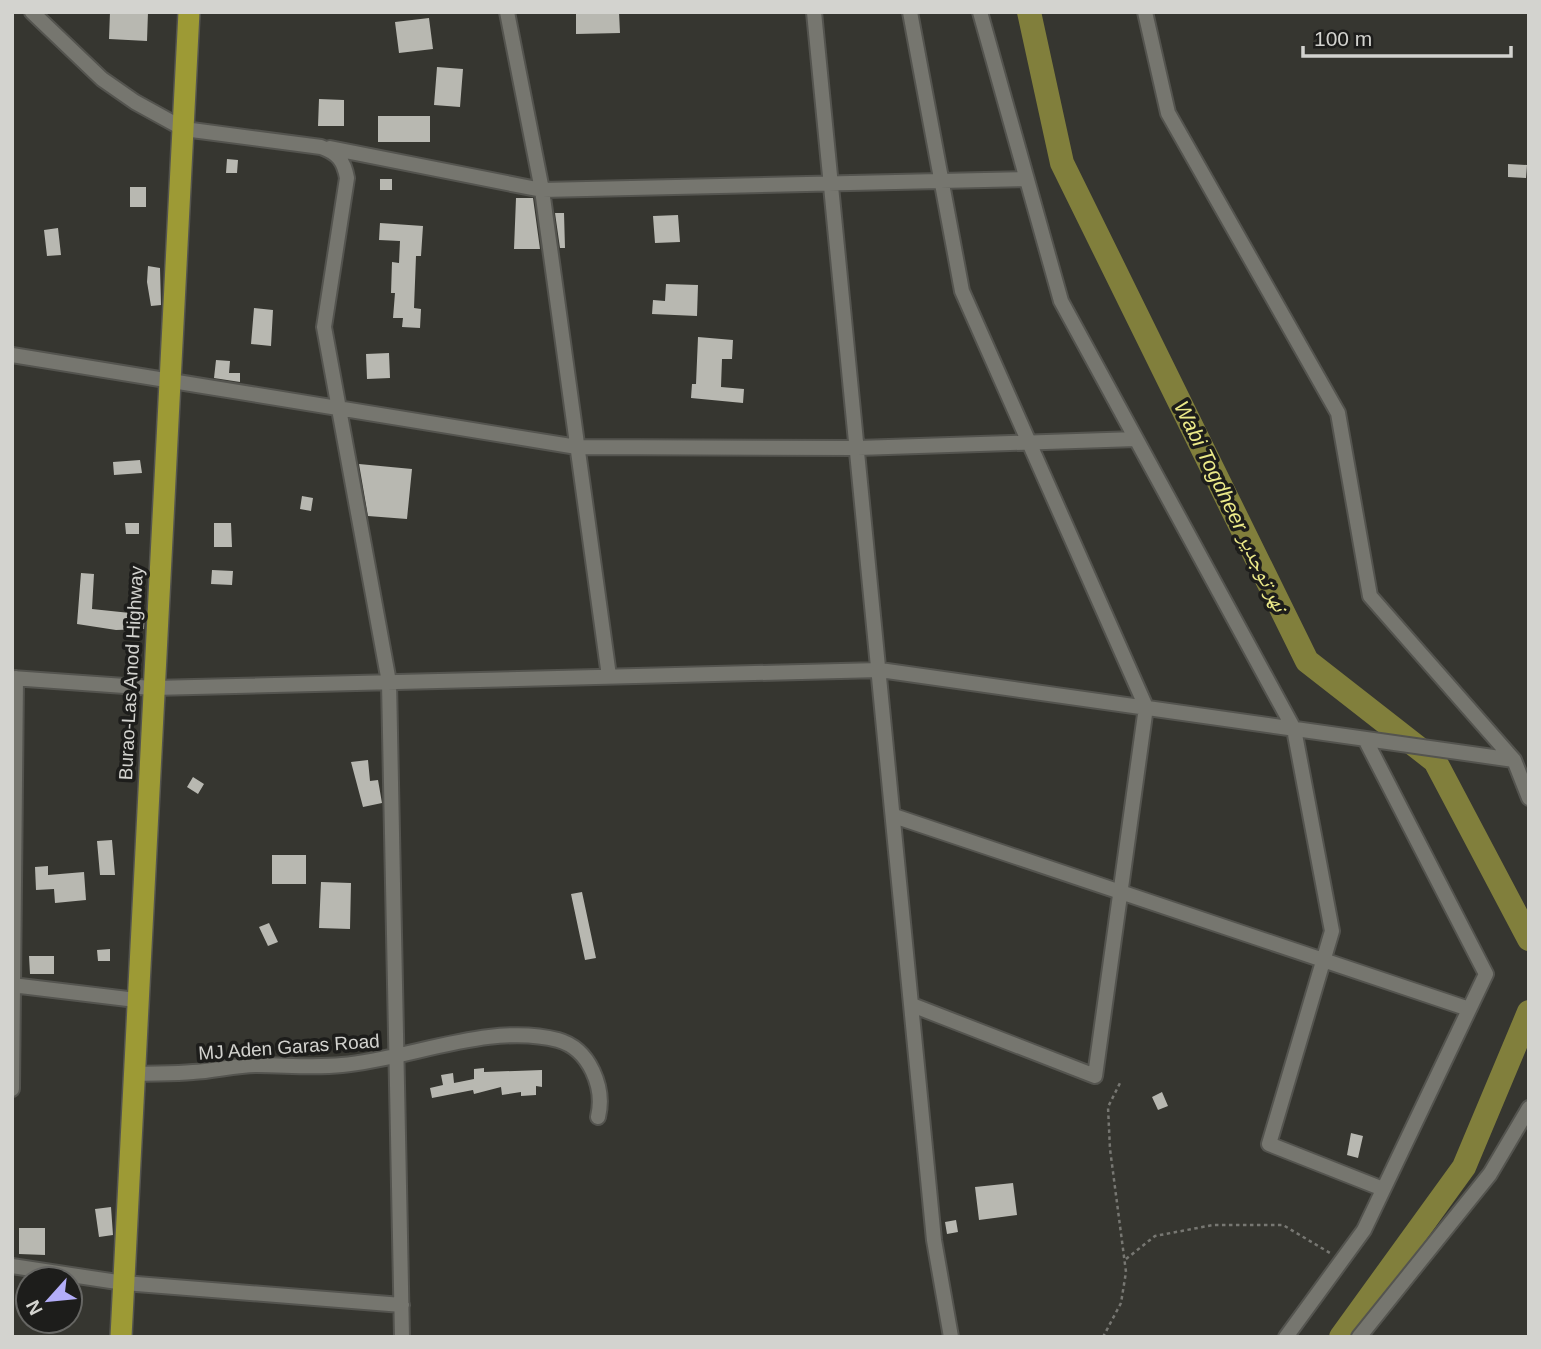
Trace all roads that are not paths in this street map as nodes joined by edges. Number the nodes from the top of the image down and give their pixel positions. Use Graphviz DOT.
graph roads {
  1 [pos="32,12"];
  2 [pos="190,12"];
  3 [pos="507,12"];
  4 [pos="814,12"];
  5 [pos="910,12"];
  6 [pos="980,12"];
  7 [pos="1145,12"];
  8 [pos="184,129"];
  9 [pos="321,146"];
  10 [pos="1027,179"];
  11 [pos="941,180"];
  12 [pos="831,182"];
  13 [pos="542,190"];
  14 [pos="12,355"];
  15 [pos="170,380"];
  16 [pos="339,408"];
  17 [pos="1136,439"];
  18 [pos="1029,443"];
  19 [pos="577,447"];
  20 [pos="858,448"];
  21 [pos="880,670"];
  22 [pos="609,676"];
  23 [pos="14,678"];
  24 [pos="389,682"];
  25 [pos="153,688"];
  26 [pos="1146,708"];
  27 [pos="1294,729"];
  28 [pos="1365,738"];
  29 [pos="1514,760"];
  30 [pos="1529,797"];
  31 [pos="894,816"];
  32 [pos="1120,892"];
  33 [pos="1324,960"];
  34 [pos="13,985"];
  35 [pos="136,1000"];
  36 [pos="912,1005"];
  37 [pos="1469,1009"];
  38 [pos="397,1058"];
  39 [pos="135,1074"];
  40 [pos="12,1089"];
  41 [pos="1529,1108"];
  42 [pos="598,1117"];
  43 [pos="1383,1189"];
  44 [pos="12,1266"];
  45 [pos="124,1283"];
  46 [pos="402,1305"];
  47 [pos="121,1337"];
  48 [pos="402,1337"];
  49 [pos="951,1337"];
  50 [pos="1286,1337"];
  51 [pos="1359,1337"];
  1 -- 8 [label="street"];
  2 -- 8 [label="highway, Burao-Las Anod Highway"];
  3 -- 13 [label="street"];
  4 -- 12 [label="street"];
  5 -- 11 [label="street"];
  6 -- 10 [label="street"];
  7 -- 29 [label="street"];
  8 -- 9 [label="street"];
  8 -- 15 [label="highway, Burao-Las Anod Highway"];
  9 -- 13 [label="street"];
  9 -- 16 [label="street"];
  10 -- 11 [label="street"];
  10 -- 17 [label="street"];
  11 -- 12 [label="street"];
  11 -- 18 [label="street"];
  12 -- 13 [label="street"];
  12 -- 20 [label="street"];
  13 -- 19 [label="street"];
  14 -- 15 [label="street"];
  15 -- 16 [label="street"];
  15 -- 25 [label="highway, Burao-Las Anod Highway"];
  16 -- 19 [label="street"];
  16 -- 24 [label="street"];
  17 -- 18 [label="street"];
  17 -- 27 [label="street"];
  18 -- 20 [label="street"];
  18 -- 26 [label="street"];
  19 -- 20 [label="street"];
  19 -- 22 [label="street"];
  20 -- 21 [label="street"];
  21 -- 22 [label="street"];
  21 -- 26 [label="street"];
  21 -- 31 [label="street"];
  22 -- 24 [label="street"];
  23 -- 25 [label="street"];
  23 -- 34 [label="street"];
  24 -- 25 [label="street"];
  24 -- 38 [label="street"];
  25 -- 35 [label="highway, Burao-Las Anod Highway"];
  26 -- 27 [label="street"];
  26 -- 32 [label="street"];
  27 -- 28 [label="street"];
  27 -- 33 [label="street"];
  28 -- 29 [label="street"];
  28 -- 37 [label="street"];
  29 -- 30 [label="street"];
  31 -- 32 [label="street"];
  31 -- 36 [label="street"];
  32 -- 33 [label="street"];
  32 -- 36 [label="street"];
  33 -- 37 [label="street"];
  33 -- 43 [label="street"];
  34 -- 35 [label="street"];
  34 -- 40 [label="street"];
  35 -- 39 [label="highway, Burao-Las Anod Highway"];
  36 -- 49 [label="street"];
  37 -- 43 [label="street"];
  38 -- 39 [label="street, MJ Aden Garas Road"];
  38 -- 42 [label="street, MJ Aden Garas Road"];
  38 -- 46 [label="street"];
  39 -- 45 [label="highway, Burao-Las Anod Highway"];
  41 -- 51 [label="street"];
  43 -- 50 [label="street"];
  44 -- 45 [label="street"];
  45 -- 46 [label="street"];
  45 -- 47 [label="highway, Burao-Las Anod Highway"];
  46 -- 48 [label="street"];
}
